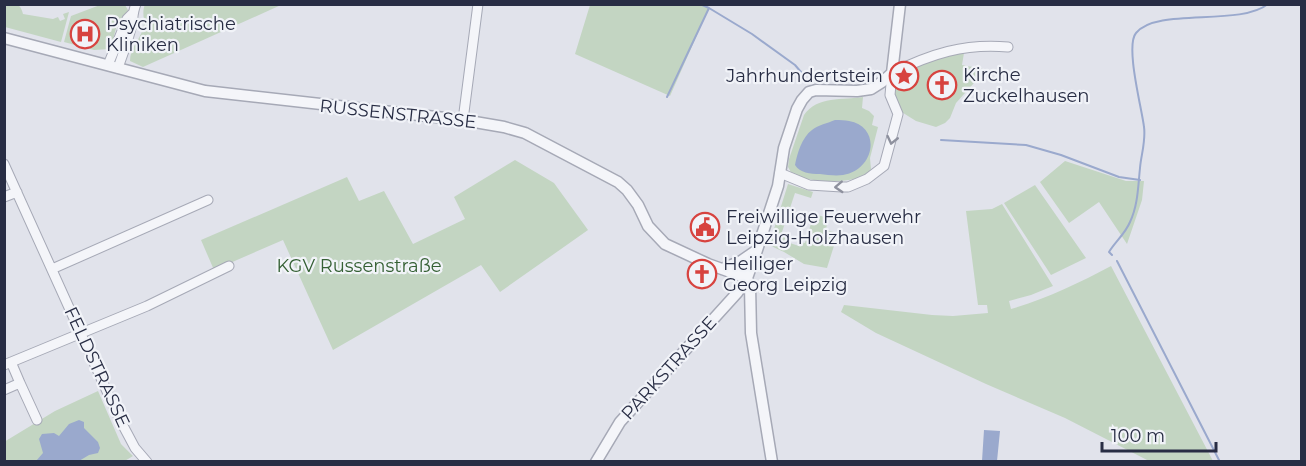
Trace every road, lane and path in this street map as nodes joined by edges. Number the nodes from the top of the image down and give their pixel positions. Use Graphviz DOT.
graph roads {
  1 [pos="478,4"];
  2 [pos="900,4"];
  3 [pos="134,9"];
  4 [pos="4,38"];
  5 [pos="1008,47"];
  6 [pos="113,66"];
  7 [pos="892,73"];
  8 [pos="463,120"];
  9 [pos="4,164"];
  10 [pos="780,173"];
  11 [pos="17,192"];
  12 [pos="4,197"];
  13 [pos="208,200"];
  14 [pos="757,250"];
  15 [pos="229,266"];
  16 [pos="52,269"];
  17 [pos="722,269"];
  18 [pos="747,278"];
  19 [pos="81,333"];
  20 [pos="8,363"];
  21 [pos="20,383"];
  22 [pos="4,390"];
  23 [pos="37,420"];
  24 [pos="147,462"];
  25 [pos="596,462"];
  26 [pos="772,462"];
  1 -- 8 [label="street"];
  2 -- 7 [label="street"];
  3 -- 6 [label="street"];
  4 -- 6 [label="street, RUSSENSTRASSE"];
  5 -- 7 [label="street"];
  6 -- 8 [label="street, RUSSENSTRASSE"];
  7 -- 10 [label="street"];
  7 -- 10 [label="street, one-way"];
  8 -- 17 [label="street, RUSSENSTRASSE"];
  9 -- 11 [label="street, FELDSTRASSE"];
  10 -- 14 [label="street"];
  11 -- 12 [label="street"];
  11 -- 16 [label="street, FELDSTRASSE"];
  13 -- 16 [label="street"];
  14 -- 17 [label="street"];
  14 -- 18 [label="street"];
  15 -- 19 [label="street"];
  16 -- 19 [label="street, FELDSTRASSE"];
  17 -- 18 [label="street, RUSSENSTRASSE"];
  18 -- 25 [label="street, PARKSTRASSE"];
  18 -- 26 [label="street"];
  19 -- 20 [label="street"];
  19 -- 24 [label="street, FELDSTRASSE"];
  20 -- 21 [label="street"];
  21 -- 22 [label="street"];
  21 -- 23 [label="street"];
}
